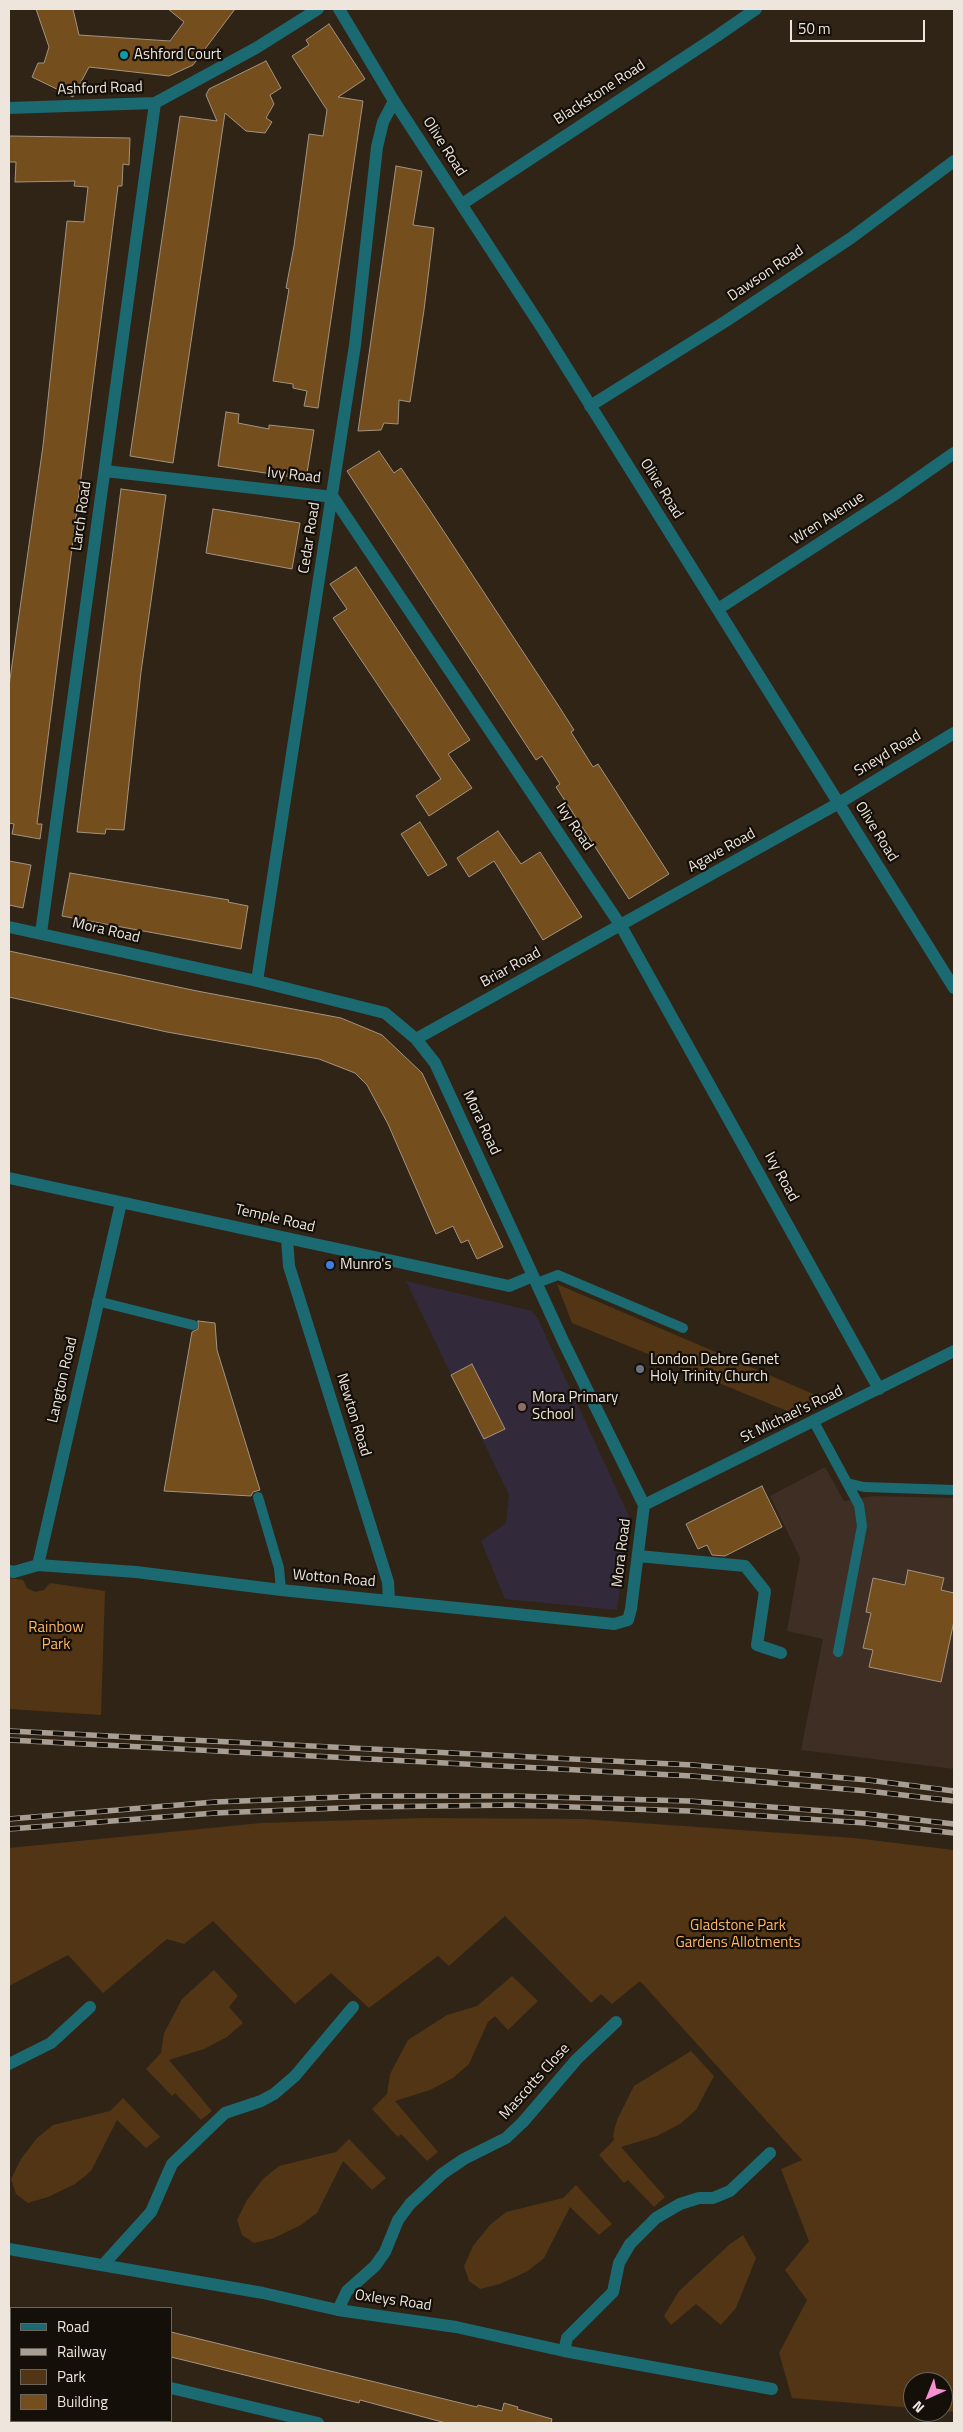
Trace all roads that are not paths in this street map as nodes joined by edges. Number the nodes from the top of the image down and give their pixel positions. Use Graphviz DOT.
graph roads {
  1 [pos="318,9"];
  2 [pos="339,9"];
  3 [pos="756,9"];
  4 [pos="394,101"];
  5 [pos="155,103"];
  6 [pos="9,108"];
  7 [pos="954,161"];
  8 [pos="462,204"];
  9 [pos="590,406"];
  10 [pos="954,454"];
  11 [pos="104,471"];
  12 [pos="333,497"];
  13 [pos="718,609"];
  14 [pos="954,733"];
  15 [pos="839,803"];
  16 [pos="620,926"];
  17 [pos="9,927"];
  18 [pos="41,934"];
  19 [pos="257,981"];
  20 [pos="954,988"];
  21 [pos="416,1039"];
  22 [pos="9,1178"];
  23 [pos="121,1203"];
  24 [pos="287,1240"];
  25 [pos="535,1279"];
  26 [pos="98,1300"];
  27 [pos="193,1325"];
  28 [pos="683,1328"];
  29 [pos="954,1351"];
  30 [pos="880,1389"];
  31 [pos="814,1422"];
  32 [pos="847,1483"];
  33 [pos="954,1490"];
  34 [pos="258,1497"];
  35 [pos="644,1505"];
  36 [pos="638,1556"];
  37 [pos="38,1565"];
  38 [pos="9,1571"];
  39 [pos="282,1590"];
  40 [pos="389,1600"];
  41 [pos="628,1620"];
  42 [pos="838,1652"];
  43 [pos="781,1653"];
  44 [pos="90,2007"];
  45 [pos="352,2007"];
  46 [pos="616,2022"];
  47 [pos="9,2064"];
  48 [pos="770,2153"];
  49 [pos="9,2249"];
  50 [pos="103,2264"];
  51 [pos="338,2310"];
  52 [pos="564,2350"];
  53 [pos="172,2388"];
  54 [pos="772,2389"];
  55 [pos="318,2423"];
  1 -- 5 [label="street, Ashford Road"];
  2 -- 4 [label="street, Olive Road"];
  3 -- 8 [label="street, Blackstone Road"];
  4 -- 8 [label="street, Olive Road"];
  4 -- 12 [label="street, Cedar Road"];
  5 -- 6 [label="street, Ashford Road"];
  5 -- 11 [label="street, Larch Road"];
  7 -- 9 [label="street, Dawson Road"];
  8 -- 9 [label="street, Olive Road"];
  9 -- 13 [label="street, Olive Road"];
  10 -- 13 [label="street, Wren Avenue"];
  11 -- 12 [label="street, Ivy Road"];
  11 -- 18 [label="street, Larch Road"];
  12 -- 16 [label="street, Ivy Road"];
  12 -- 19 [label="street, Cedar Road"];
  13 -- 15 [label="street, Olive Road"];
  14 -- 15 [label="street, Sneyd Road"];
  15 -- 16 [label="street, Agave Road"];
  15 -- 20 [label="street, Olive Road"];
  16 -- 21 [label="street, Briar Road"];
  16 -- 30 [label="street, Ivy Road"];
  17 -- 18 [label="street, Mora Road"];
  18 -- 19 [label="street, Mora Road"];
  19 -- 21 [label="street, Mora Road"];
  21 -- 25 [label="street, Mora Road"];
  22 -- 23 [label="street, Temple Road"];
  23 -- 24 [label="street, Temple Road"];
  23 -- 26 [label="street, Langton Road"];
  24 -- 25 [label="street, Temple Road"];
  24 -- 40 [label="street, Newton Road"];
  25 -- 28 [label="lane"];
  25 -- 35 [label="street, Mora Road"];
  26 -- 27 [label="lane"];
  26 -- 37 [label="street, Langton Road"];
  29 -- 30 [label="street, St Michael's Road"];
  30 -- 31 [label="street, St Michael's Road"];
  31 -- 32 [label="lane"];
  31 -- 35 [label="street, St Michael's Road"];
  32 -- 33 [label="lane"];
  32 -- 42 [label="lane"];
  34 -- 39 [label="lane"];
  35 -- 36 [label="street, Mora Road"];
  36 -- 41 [label="street, Mora Road"];
  36 -- 43 [label="street"];
  37 -- 38 [label="street"];
  37 -- 39 [label="street, Wotton Road"];
  39 -- 40 [label="street, Wotton Road"];
  40 -- 41 [label="street, Wotton Road"];
  44 -- 47 [label="street"];
  45 -- 50 [label="street"];
  46 -- 51 [label="street, Mascotts Close"];
  48 -- 52 [label="street"];
  49 -- 50 [label="street, Oxleys Road"];
  50 -- 51 [label="street, Oxleys Road"];
  51 -- 52 [label="street, Oxleys Road"];
  52 -- 54 [label="street, Oxleys Road"];
  53 -- 55 [label="street"];
}
